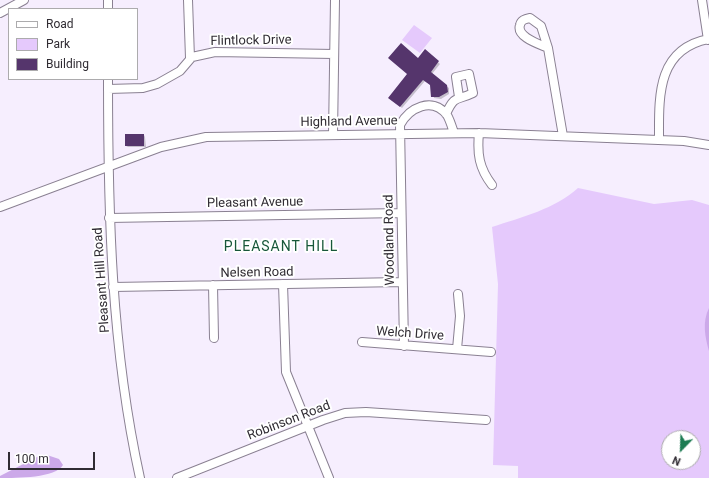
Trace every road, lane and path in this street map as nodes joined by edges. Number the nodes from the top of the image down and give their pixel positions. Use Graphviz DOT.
graph roads {
  1 [pos="24,0"];
  2 [pos="188,0"];
  3 [pos="335,0"];
  4 [pos="702,0"];
  5 [pos="9,8"];
  6 [pos="708,40"];
  7 [pos="548,48"];
  8 [pos="334,54"];
  9 [pos="190,58"];
  10 [pos="108,80"];
  11 [pos="108,89"];
  12 [pos="459,97"];
  13 [pos="446,114"];
  14 [pos="400,133"];
  15 [pos="454,133"];
  16 [pos="479,133"];
  17 [pos="333,135"];
  18 [pos="563,136"];
  19 [pos="659,140"];
  20 [pos="709,145"];
  21 [pos="108,166"];
  22 [pos="492,185"];
  23 [pos="0,207"];
  24 [pos="401,213"];
  25 [pos="109,218"];
  26 [pos="402,282"];
  27 [pos="283,284"];
  28 [pos="213,286"];
  29 [pos="113,287"];
  30 [pos="458,294"];
  31 [pos="214,338"];
  32 [pos="362,342"];
  33 [pos="404,346"];
  34 [pos="457,350"];
  35 [pos="491,352"];
  36 [pos="486,420"];
  37 [pos="307,426"];
  38 [pos="140,478"];
  39 [pos="177,478"];
  40 [pos="329,478"];
  1 -- 5 [label="street"];
  2 -- 9 [label="street"];
  3 -- 8 [label="street"];
  4 -- 6 [label="street"];
  6 -- 19 [label="street"];
  7 -- 18 [label="street"];
  8 -- 9 [label="street, Flintlock Drive"];
  8 -- 17 [label="street"];
  9 -- 11 [label="street"];
  10 -- 11 [label="street, Pleasant Hill Road"];
  11 -- 21 [label="street, Pleasant Hill Road"];
  12 -- 13 [label="street"];
  13 -- 14 [label="street"];
  13 -- 15 [label="street"];
  14 -- 15 [label="street, Highland Avenue"];
  14 -- 17 [label="street, Highland Avenue"];
  14 -- 24 [label="street, Woodland Road"];
  15 -- 16 [label="street, Highland Avenue"];
  16 -- 18 [label="street, Highland Avenue"];
  16 -- 22 [label="street"];
  17 -- 21 [label="street, Highland Avenue"];
  18 -- 19 [label="street, Highland Avenue"];
  19 -- 20 [label="street, Highland Avenue"];
  21 -- 23 [label="street, Highland Avenue"];
  21 -- 25 [label="street, Pleasant Hill Road"];
  24 -- 25 [label="street, Pleasant Avenue"];
  24 -- 26 [label="street, Woodland Road"];
  25 -- 29 [label="street, Pleasant Hill Road"];
  26 -- 27 [label="street, Nelsen Road"];
  26 -- 33 [label="street, Woodland Road"];
  27 -- 28 [label="street, Nelsen Road"];
  27 -- 37 [label="street"];
  28 -- 29 [label="street, Nelsen Road"];
  28 -- 31 [label="street"];
  29 -- 38 [label="street, Pleasant Hill Road"];
  30 -- 34 [label="street, Welch Drive"];
  32 -- 33 [label="street, Welch Drive"];
  33 -- 34 [label="street, Welch Drive"];
  34 -- 35 [label="street, Welch Drive"];
  36 -- 37 [label="street, Robinson Road"];
  37 -- 39 [label="street, Robinson Road"];
  37 -- 40 [label="street"];
}
